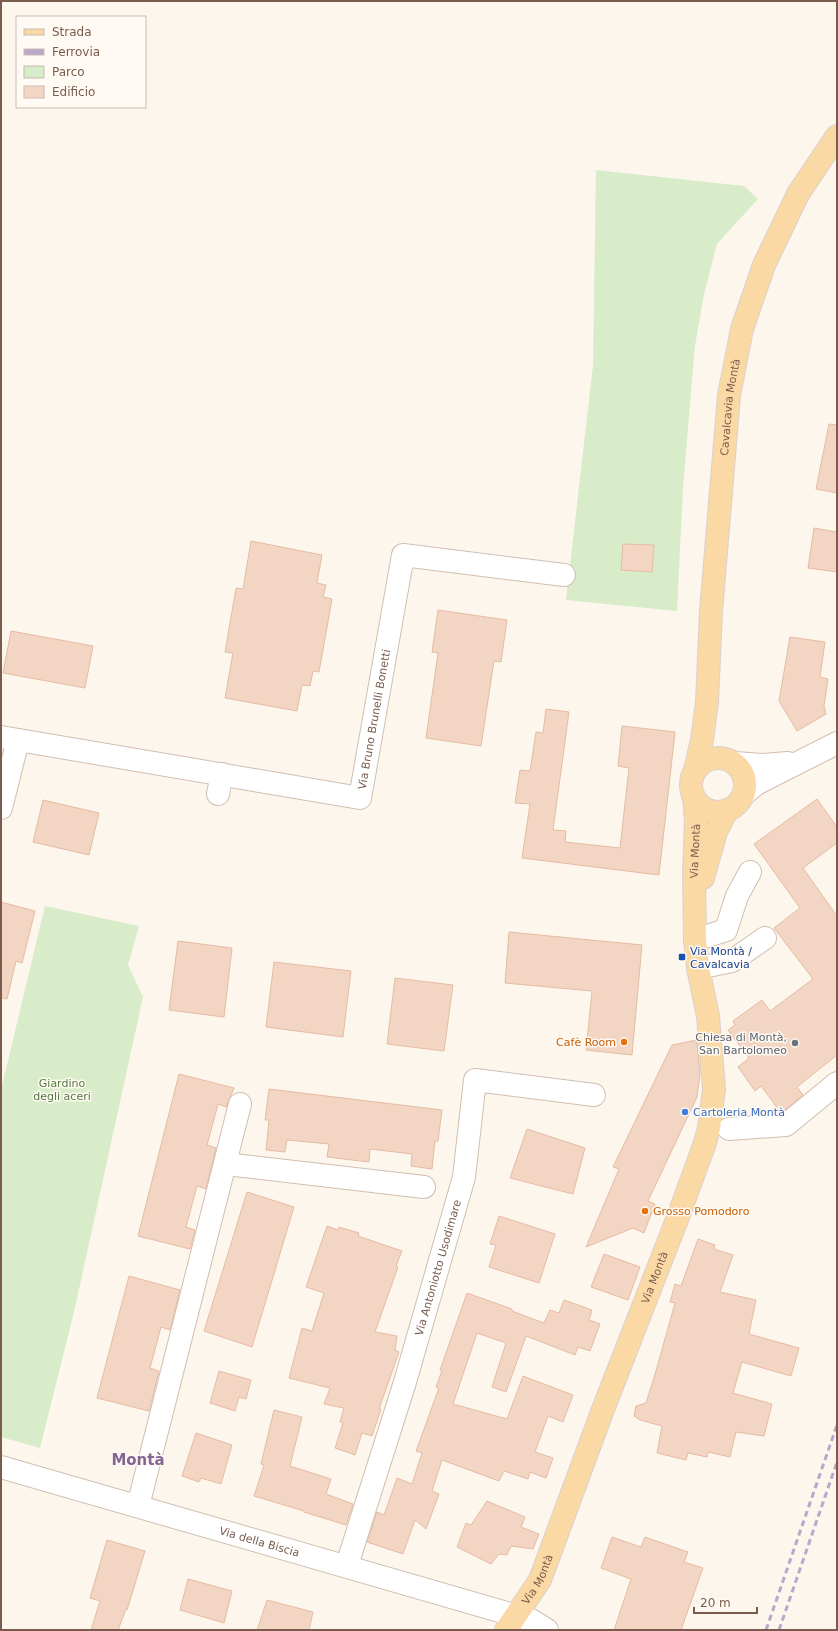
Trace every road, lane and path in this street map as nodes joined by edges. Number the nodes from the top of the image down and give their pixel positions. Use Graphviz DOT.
graph roads {
  1 [pos="837,136"];
  2 [pos="564,575"];
  3 [pos="707,702"];
  4 [pos="9,739"];
  5 [pos="837,743"];
  6 [pos="731,761"];
  7 [pos="796,763"];
  8 [pos="695,771"];
  9 [pos="743,795"];
  10 [pos="694,797"];
  11 [pos="1,808"];
  12 [pos="727,810"];
  13 [pos="750,872"];
  14 [pos="695,906"];
  15 [pos="765,938"];
  16 [pos="695,940"];
  17 [pos="698,968"];
  18 [pos="837,1083"];
  19 [pos="594,1096"];
  20 [pos="240,1104"];
  21 [pos="729,1129"];
  22 [pos="226,1164"];
  23 [pos="424,1187"];
  24 [pos="1,1467"];
  25 [pos="138,1506"];
  26 [pos="347,1565"];
  27 [pos="512,1623"];
  28 [pos="547,1630"];
  1 -- 3 [label="main road, Cavalcavia Montà"];
  2 -- 4 [label="street, Via Bruno Brunelli Bonetti"];
  3 -- 6 [label="main road, Cavalcavia Montà"];
  3 -- 8 [label="main road, Cavalcavia Montà"];
  4 -- 11 [label="street"];
  5 -- 7 [label="street"];
  6 -- 7 [label="street"];
  6 -- 8 [label="main road"];
  6 -- 9 [label="main road"];
  7 -- 9 [label="street"];
  8 -- 10 [label="main road"];
  9 -- 12 [label="main road"];
  10 -- 12 [label="main road"];
  10 -- 14 [label="main road, Via Montà"];
  12 -- 14 [label="main road, Via Montà"];
  13 -- 16 [label="street"];
  14 -- 16 [label="main road, Via Montà"];
  15 -- 17 [label="street"];
  16 -- 17 [label="main road, Via Montà"];
  17 -- 27 [label="main road, Via Montà"];
  18 -- 21 [label="street"];
  19 -- 26 [label="street, Via Antoniotto Usodimare"];
  20 -- 22 [label="street"];
  22 -- 23 [label="street"];
  22 -- 25 [label="street"];
  24 -- 25 [label="street, Via della Biscia"];
  25 -- 26 [label="street, Via della Biscia"];
  26 -- 27 [label="street, Via della Biscia"];
  27 -- 28 [label="street, Via della Biscia"];
}
